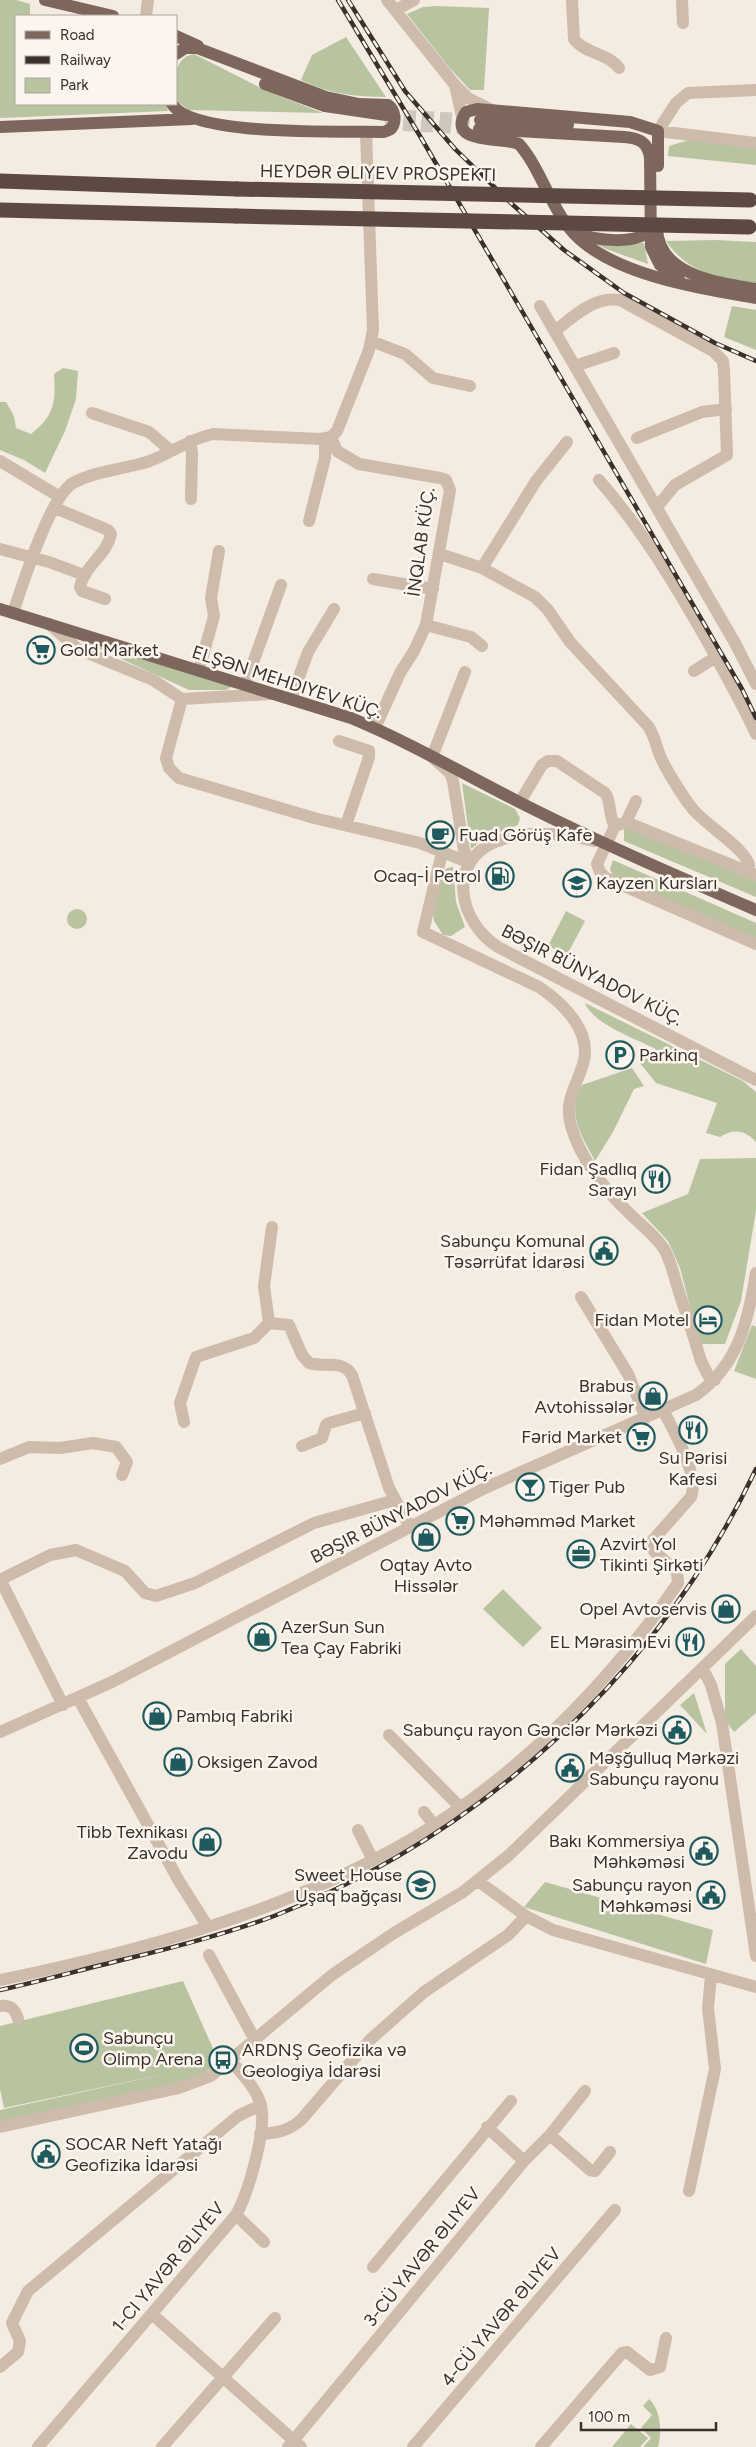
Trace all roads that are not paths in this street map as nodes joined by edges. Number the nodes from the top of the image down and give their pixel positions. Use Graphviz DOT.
graph roads {
  1 [pos="45,0"];
  2 [pos="148,0"];
  3 [pos="387,0"];
  4 [pos="414,0"];
  5 [pos="572,0"];
  6 [pos="682,0"];
  7 [pos="84,5"];
  8 [pos="396,10"];
  9 [pos="110,15"];
  10 [pos="146,15"];
  11 [pos="683,23"];
  12 [pos="178,37"];
  13 [pos="207,51"];
  14 [pos="178,53"];
  15 [pos="620,68"];
  16 [pos="455,85"];
  17 [pos="756,90"];
  18 [pos="173,105"];
  19 [pos="492,110"];
  20 [pos="192,119"];
  21 [pos="463,121"];
  22 [pos="0,127"];
  23 [pos="658,131"];
  24 [pos="366,132"];
  25 [pos="756,143"];
  26 [pos="0,181"];
  27 [pos="753,200"];
  28 [pos="0,210"];
  29 [pos="653,227"];
  30 [pos="752,227"];
  31 [pos="570,230"];
  32 [pos="691,286"];
  33 [pos="756,289"];
  34 [pos="756,298"];
  35 [pos="540,306"];
  36 [pos="555,331"];
  37 [pos="372,341"];
  38 [pos="614,353"];
  39 [pos="575,366"];
  40 [pos="470,386"];
  41 [pos="726,409"];
  42 [pos="92,413"];
  43 [pos="328,438"];
  44 [pos="637,438"];
  45 [pos="190,441"];
  46 [pos="567,442"];
  47 [pos="171,451"];
  48 [pos="0,461"];
  49 [pos="599,480"];
  50 [pos="191,499"];
  51 [pos="57,502"];
  52 [pos="656,507"];
  53 [pos="309,521"];
  54 [pos="0,549"];
  55 [pos="219,551"];
  56 [pos="440,554"];
  57 [pos="32,558"];
  58 [pos="482,568"];
  59 [pos="84,575"];
  60 [pos="373,579"];
  61 [pos="281,585"];
  62 [pos="433,589"];
  63 [pos="105,599"];
  64 [pos="0,609"];
  65 [pos="334,609"];
  66 [pos="13,613"];
  67 [pos="49,624"];
  68 [pos="426,625"];
  69 [pos="482,646"];
  70 [pos="716,657"];
  71 [pos="199,670"];
  72 [pos="694,671"];
  73 [pos="465,672"];
  74 [pos="756,684"];
  75 [pos="245,685"];
  76 [pos="274,694"];
  77 [pos="182,699"];
  78 [pos="291,699"];
  79 [pos="375,728"];
  80 [pos="756,734"];
  81 [pos="339,741"];
  82 [pos="432,757"];
  83 [pos="636,801"];
  84 [pos="520,802"];
  85 [pos="621,824"];
  86 [pos="346,826"];
  87 [pos="606,844"];
  88 [pos="442,853"];
  89 [pos="470,863"];
  90 [pos="752,873"];
  91 [pos="756,910"];
  92 [pos="756,944"];
  93 [pos="756,1080"];
  94 [pos="272,1227"];
  95 [pos="756,1274"];
  96 [pos="581,1298"];
  97 [pos="269,1323"];
  98 [pos="715,1380"];
  99 [pos="663,1410"];
  100 [pos="365,1413"];
  101 [pos="646,1418"];
  102 [pos="184,1422"];
  103 [pos="302,1446"];
  104 [pos="0,1459"];
  105 [pos="122,1474"];
  106 [pos="395,1500"];
  107 [pos="410,1527"];
  108 [pos="0,1580"];
  109 [pos="756,1616"];
  110 [pos="703,1669"];
  111 [pos="78,1698"];
  112 [pos="62,1705"];
  113 [pos="0,1732"];
  114 [pos="389,1734"];
  115 [pos="460,1807"];
  116 [pos="424,1812"];
  117 [pos="434,1824"];
  118 [pos="358,1830"];
  119 [pos="372,1860"];
  120 [pos="478,1881"];
  121 [pos="526,1916"];
  122 [pos="208,1927"];
  123 [pos="209,1955"];
  124 [pos="756,1956"];
  125 [pos="711,1975"];
  126 [pos="0,1980"];
  127 [pos="756,1987"];
  128 [pos="0,2006"];
  129 [pos="18,2019"];
  130 [pos="255,2040"];
  131 [pos="231,2060"];
  132 [pos="586,2091"];
  133 [pos="511,2101"];
  134 [pos="261,2105"];
  135 [pos="0,2127"];
  136 [pos="487,2127"];
  137 [pos="260,2134"];
  138 [pos="550,2135"];
  139 [pos="610,2152"];
  140 [pos="524,2161"];
  141 [pos="690,2191"];
  142 [pos="615,2210"];
  143 [pos="236,2215"];
  144 [pos="264,2242"];
  145 [pos="373,2267"];
  146 [pos="152,2314"];
  147 [pos="275,2318"];
  148 [pos="666,2338"];
  149 [pos="0,2367"];
  150 [pos="222,2378"];
  151 [pos="294,2445"];
  152 [pos="38,2447"];
  153 [pos="162,2447"];
  154 [pos="413,2447"];
  155 [pos="541,2447"];
  1 -- 7 [label="main road"];
  2 -- 10 [label="street"];
  3 -- 8 [label="street"];
  4 -- 8 [label="street"];
  5 -- 15 [label="street"];
  6 -- 11 [label="street"];
  7 -- 9 [label="main road"];
  8 -- 16 [label="street"];
  12 -- 13 [label="main road"];
  13 -- 14 [label="main road"];
  13 -- 20 [label="main road"];
  13 -- 24 [label="main road"];
  16 -- 19 [label="street"];
  16 -- 21 [label="street"];
  17 -- 23 [label="street"];
  18 -- 20 [label="main road"];
  19 -- 21 [label="main road"];
  19 -- 23 [label="main road"];
  20 -- 22 [label="main road"];
  20 -- 24 [label="main road"];
  21 -- 31 [label="main road"];
  23 -- 25 [label="street"];
  23 -- 29 [label="main road"];
  23 -- 29 [label="main road"];
  24 -- 37 [label="street"];
  26 -- 27 [label="highway, HEYDƏR ƏLIYEV PROSPEKTI, bridge"];
  28 -- 30 [label="highway, bridge"];
  29 -- 31 [label="main road"];
  29 -- 32 [label="main road"];
  29 -- 33 [label="main road"];
  31 -- 32 [label="main road"];
  32 -- 34 [label="main road"];
  35 -- 36 [label="street"];
  36 -- 39 [label="street"];
  36 -- 41 [label="street"];
  37 -- 40 [label="street"];
  37 -- 43 [label="street"];
  38 -- 39 [label="street"];
  39 -- 52 [label="street"];
  41 -- 44 [label="street"];
  41 -- 52 [label="street"];
  42 -- 47 [label="street"];
  43 -- 45 [label="street"];
  43 -- 53 [label="street"];
  43 -- 56 [label="street, İNQLAB KÜÇ."];
  45 -- 47 [label="street"];
  45 -- 50 [label="street"];
  46 -- 58 [label="street"];
  47 -- 51 [label="street"];
  48 -- 51 [label="street"];
  49 -- 70 [label="street"];
  51 -- 57 [label="street"];
  51 -- 59 [label="street"];
  52 -- 74 [label="street"];
  54 -- 57 [label="street"];
  55 -- 71 [label="street"];
  56 -- 58 [label="street"];
  56 -- 62 [label="street, İNQLAB KÜÇ."];
  57 -- 59 [label="street"];
  57 -- 66 [label="street"];
  58 -- 90 [label="street"];
  59 -- 63 [label="street"];
  60 -- 62 [label="street"];
  61 -- 75 [label="street"];
  62 -- 68 [label="street, İNQLAB KÜÇ."];
  64 -- 66 [label="main road, ELŞƏN MEHDIYEV KÜÇ."];
  65 -- 78 [label="street"];
  66 -- 67 [label="main road, ELŞƏN MEHDIYEV KÜÇ."];
  67 -- 71 [label="main road, ELŞƏN MEHDIYEV KÜÇ."];
  67 -- 77 [label="street"];
  68 -- 69 [label="street"];
  68 -- 79 [label="street, İNQLAB KÜÇ."];
  70 -- 72 [label="street"];
  70 -- 80 [label="street"];
  71 -- 75 [label="main road, ELŞƏN MEHDIYEV KÜÇ."];
  73 -- 82 [label="street"];
  75 -- 76 [label="main road, ELŞƏN MEHDIYEV KÜÇ."];
  76 -- 77 [label="street"];
  76 -- 78 [label="main road, ELŞƏN MEHDIYEV KÜÇ."];
  77 -- 86 [label="street"];
  78 -- 79 [label="main road, ELŞƏN MEHDIYEV KÜÇ."];
  79 -- 82 [label="main road, ELŞƏN MEHDIYEV KÜÇ."];
  81 -- 86 [label="street"];
  82 -- 84 [label="main road, ELŞƏN MEHDIYEV KÜÇ."];
  82 -- 89 [label="street"];
  83 -- 85 [label="street"];
  84 -- 85 [label="street"];
  84 -- 87 [label="main road, ELŞƏN MEHDIYEV KÜÇ."];
  85 -- 87 [label="street"];
  85 -- 90 [label="street"];
  86 -- 88 [label="street"];
  87 -- 89 [label="street"];
  87 -- 91 [label="main road, ELŞƏN MEHDIYEV KÜÇ."];
  87 -- 92 [label="street"];
  88 -- 89 [label="street"];
  88 -- 98 [label="street"];
  89 -- 93 [label="street, BƏŞIR BÜNYADOV KÜÇ."];
  94 -- 97 [label="street"];
  95 -- 98 [label="street, BƏŞIR BÜNYADOV KÜÇ."];
  96 -- 101 [label="street"];
  97 -- 100 [label="street"];
  97 -- 102 [label="street"];
  98 -- 99 [label="street, BƏŞIR BÜNYADOV KÜÇ."];
  99 -- 101 [label="street, BƏŞIR BÜNYADOV KÜÇ."];
  99 -- 115 [label="street"];
  100 -- 103 [label="street"];
  100 -- 106 [label="street"];
  101 -- 107 [label="street, BƏŞIR BÜNYADOV KÜÇ."];
  104 -- 105 [label="street"];
  106 -- 107 [label="street"];
  106 -- 108 [label="street"];
  107 -- 111 [label="street, BƏŞIR BÜNYADOV KÜÇ."];
  108 -- 112 [label="street"];
  109 -- 110 [label="street"];
  110 -- 120 [label="street"];
  110 -- 124 [label="street"];
  111 -- 112 [label="street, BƏŞIR BÜNYADOV KÜÇ."];
  111 -- 122 [label="street"];
  112 -- 113 [label="street, BƏŞIR BÜNYADOV KÜÇ."];
  114 -- 115 [label="street"];
  115 -- 117 [label="street"];
  116 -- 117 [label="street"];
  117 -- 119 [label="street"];
  118 -- 119 [label="street"];
  119 -- 122 [label="street"];
  120 -- 121 [label="street"];
  120 -- 130 [label="street"];
  121 -- 125 [label="street"];
  121 -- 137 [label="street"];
  122 -- 126 [label="street"];
  123 -- 130 [label="street"];
  125 -- 127 [label="street"];
  125 -- 141 [label="street"];
  128 -- 129 [label="street"];
  130 -- 131 [label="street"];
  131 -- 134 [label="street"];
  131 -- 135 [label="street"];
  132 -- 138 [label="street, 3-CÜ YAVƏR ƏLIYEV"];
  133 -- 136 [label="street"];
  134 -- 137 [label="street, 1-CI YAVƏR ƏLIYEV"];
  134 -- 149 [label="street"];
  136 -- 140 [label="street"];
  136 -- 145 [label="street"];
  137 -- 143 [label="street, 1-CI YAVƏR ƏLIYEV"];
  138 -- 139 [label="street"];
  138 -- 140 [label="street, 3-CÜ YAVƏR ƏLIYEV"];
  140 -- 151 [label="street, 3-CÜ YAVƏR ƏLIYEV"];
  142 -- 154 [label="street, 4-CÜ YAVƏR ƏLIYEV"];
  143 -- 144 [label="street"];
  143 -- 146 [label="street, 1-CI YAVƏR ƏLIYEV"];
  146 -- 150 [label="street"];
  146 -- 152 [label="street, 1-CI YAVƏR ƏLIYEV"];
  147 -- 150 [label="street"];
  148 -- 155 [label="street"];
  150 -- 151 [label="street"];
  150 -- 153 [label="street"];
}
